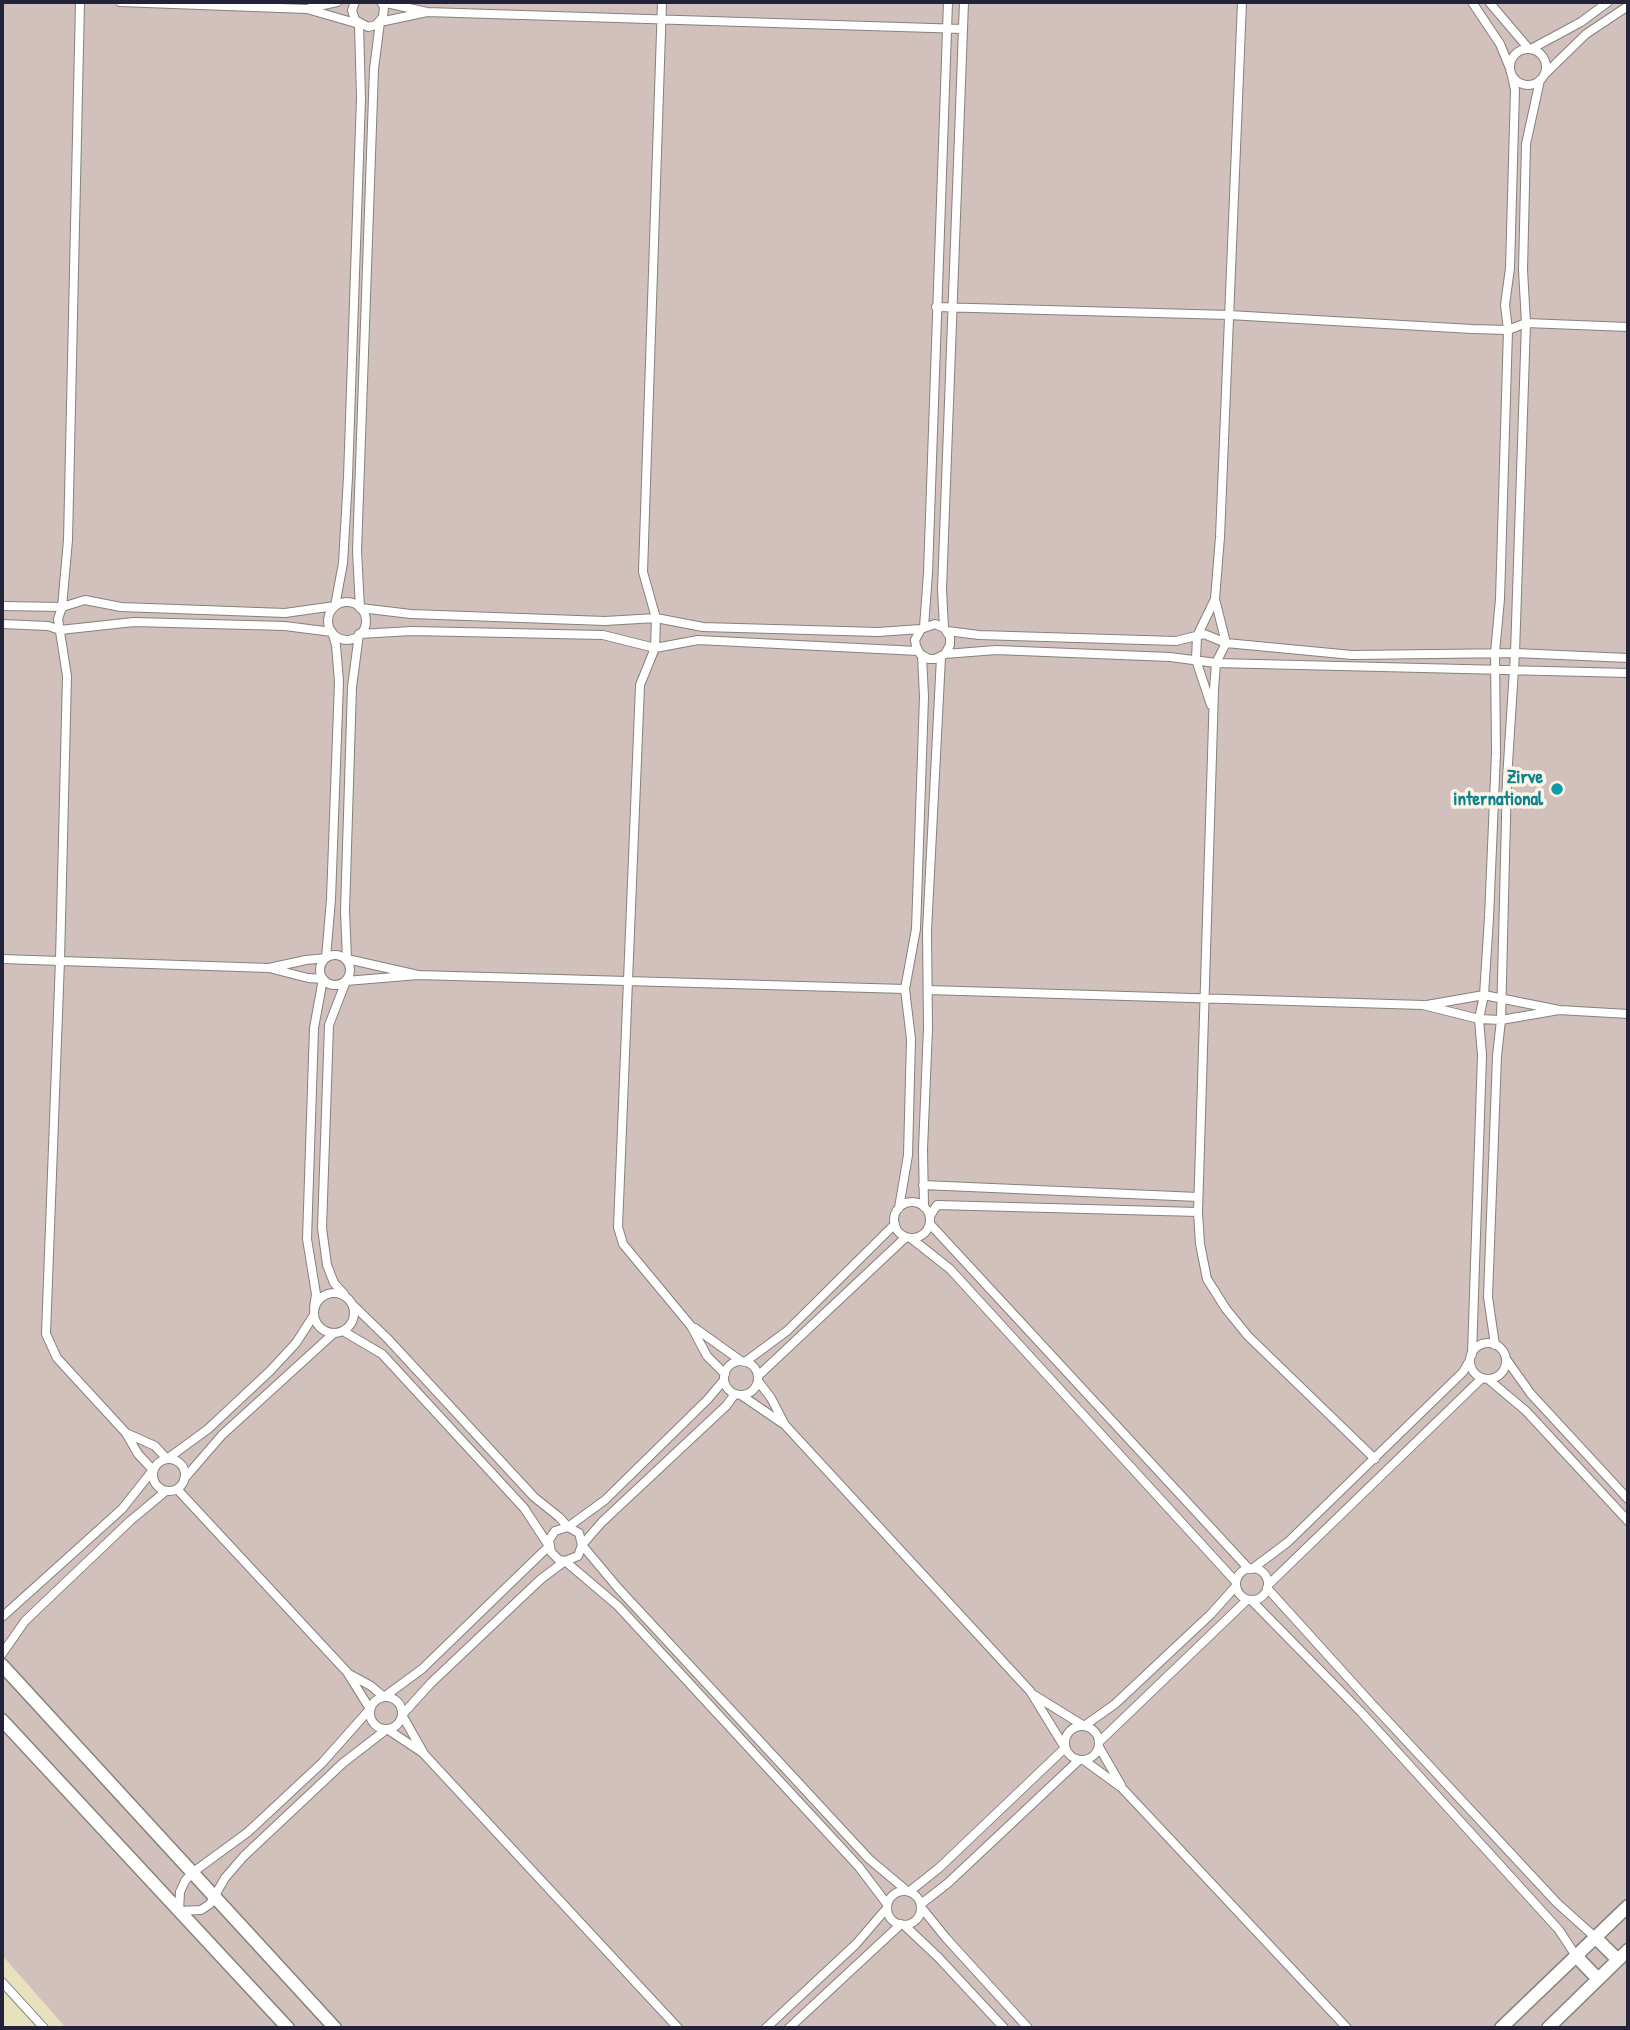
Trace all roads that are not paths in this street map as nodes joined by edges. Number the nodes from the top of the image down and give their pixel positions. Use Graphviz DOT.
graph roads {
  1 [pos="80,2"];
  2 [pos="120,2"];
  3 [pos="337,2"];
  4 [pos="355,2"];
  5 [pos="381,2"];
  6 [pos="662,2"];
  7 [pos="948,2"];
  8 [pos="964,2"];
  9 [pos="1242,2"];
  10 [pos="1472,2"];
  11 [pos="1489,2"];
  12 [pos="1608,2"];
  13 [pos="1628,6"];
  14 [pos="307,9"];
  15 [pos="427,12"];
  16 [pos="661,19"];
  17 [pos="380,22"];
  18 [pos="359,24"];
  19 [pos="947,29"];
  20 [pos="963,29"];
  21 [pos="1530,49"];
  22 [pos="1510,66"];
  23 [pos="1512,76"];
  24 [pos="1542,77"];
  25 [pos="359,153"];
  26 [pos="372,153"];
  27 [pos="355,257"];
  28 [pos="368,258"];
  29 [pos="936,307"];
  30 [pos="953,308"];
  31 [pos="1229,315"];
  32 [pos="1526,323"];
  33 [pos="1628,327"];
  34 [pos="1508,330"];
  35 [pos="350,394"];
  36 [pos="363,395"];
  37 [pos="931,508"];
  38 [pos="945,508"];
  39 [pos="1215,599"];
  40 [pos="2,606"];
  41 [pos="335,606"];
  42 [pos="62,607"];
  43 [pos="360,608"];
  44 [pos="656,618"];
  45 [pos="2,624"];
  46 [pos="922,628"];
  47 [pos="945,629"];
  48 [pos="60,630"];
  49 [pos="332,632"];
  50 [pos="359,635"];
  51 [pos="1198,636"];
  52 [pos="1088,639"];
  53 [pos="1226,643"];
  54 [pos="655,648"];
  55 [pos="920,653"];
  56 [pos="1495,653"];
  57 [pos="1515,653"];
  58 [pos="1087,654"];
  59 [pos="943,655"];
  60 [pos="1628,658"];
  61 [pos="1196,660"];
  62 [pos="1216,663"];
  63 [pos="1494,670"];
  64 [pos="1514,671"];
  65 [pos="1628,673"];
  66 [pos="1213,712"];
  67 [pos="919,857"];
  68 [pos="931,858"];
  69 [pos="326,958"];
  70 [pos="2,959"];
  71 [pos="347,959"];
  72 [pos="60,960"];
  73 [pos="269,968"];
  74 [pos="418,975"];
  75 [pos="323,979"];
  76 [pos="627,980"];
  77 [pos="346,981"];
  78 [pos="905,989"];
  79 [pos="928,990"];
  80 [pos="1483,995"];
  81 [pos="1205,999"];
  82 [pos="1502,1000"];
  83 [pos="1423,1005"];
  84 [pos="1559,1010"];
  85 [pos="1628,1014"];
  86 [pos="1479,1019"];
  87 [pos="1501,1020"];
  88 [pos="923,1185"];
  89 [pos="1198,1196"];
  90 [pos="924,1207"];
  91 [pos="900,1208"];
  92 [pos="1198,1212"];
  93 [pos="930,1220"];
  94 [pos="895,1224"];
  95 [pos="909,1238"];
  96 [pos="344,1294"];
  97 [pos="354,1306"];
  98 [pos="314,1311"];
  99 [pos="691,1326"];
  100 [pos="339,1332"];
  101 [pos="1495,1345"];
  102 [pos="1471,1357"];
  103 [pos="1506,1359"];
  104 [pos="743,1361"];
  105 [pos="270,1371"];
  106 [pos="724,1377"];
  107 [pos="758,1378"];
  108 [pos="1485,1379"];
  109 [pos="280,1382"];
  110 [pos="738,1394"];
  111 [pos="785,1425"];
  112 [pos="126,1433"];
  113 [pos="167,1459"];
  114 [pos="1375,1459"];
  115 [pos="153,1470"];
  116 [pos="1160,1474"];
  117 [pos="184,1479"];
  118 [pos="1149,1485"];
  119 [pos="177,1489"];
  120 [pos="166,1491"];
  121 [pos="1625,1496"];
  122 [pos="1612,1503"];
  123 [pos="1628,1521"];
  124 [pos="568,1527"];
  125 [pos="582,1545"];
  126 [pos="549,1546"];
  127 [pos="565,1561"];
  128 [pos="1250,1569"];
  129 [pos="1236,1583"];
  130 [pos="1267,1586"];
  131 [pos="1249,1600"];
  132 [pos="635,1607"];
  133 [pos="626,1615"];
  134 [pos="2,1617"];
  135 [pos="2,1654"];
  136 [pos="2,1665"];
  137 [pos="347,1672"];
  138 [pos="1030,1691"];
  139 [pos="384,1697"];
  140 [pos="722,1701"];
  141 [pos="1371,1703"];
  142 [pos="370,1709"];
  143 [pos="713,1709"];
  144 [pos="1361,1712"];
  145 [pos="402,1715"];
  146 [pos="2,1720"];
  147 [pos="1084,1726"];
  148 [pos="387,1729"];
  149 [pos="1099,1744"];
  150 [pos="1065,1748"];
  151 [pos="423,1754"];
  152 [pos="1082,1760"];
  153 [pos="780,1763"];
  154 [pos="771,1772"];
  155 [pos="1122,1788"];
  156 [pos="848,1836"];
  157 [pos="839,1845"];
  158 [pos="192,1873"];
  159 [pos="908,1891"];
  160 [pos="215,1898"];
  161 [pos="921,1905"];
  162 [pos="887,1906"];
  163 [pos="1628,1906"];
  164 [pos="180,1911"];
  165 [pos="903,1924"];
  166 [pos="1596,1938"];
  167 [pos="1628,1950"];
  168 [pos="1576,1956"];
  169 [pos="1618,1960"];
  170 [pos="1598,1979"];
  171 [pos="2,1982"];
  172 [pos="44,2028"];
  173 [pos="288,2028"];
  174 [pos="335,2028"];
  175 [pos="678,2028"];
  176 [pos="765,2028"];
  177 [pos="789,2028"];
  178 [pos="1004,2028"];
  179 [pos="1028,2028"];
  180 [pos="1347,2028"];
  181 [pos="1501,2028"];
  182 [pos="1548,2028"];
  1 -- 42 [label="street"];
  2 -- 14 [label="street"];
  3 -- 14 [label="street"];
  4 -- 18 [label="street"];
  5 -- 15 [label="street"];
  5 -- 17 [label="street"];
  6 -- 16 [label="street"];
  7 -- 19 [label="street"];
  8 -- 20 [label="street"];
  9 -- 31 [label="street"];
  10 -- 22 [label="street"];
  11 -- 21 [label="street"];
  12 -- 21 [label="street"];
  13 -- 24 [label="street"];
  14 -- 18 [label="street"];
  15 -- 16 [label="street"];
  15 -- 17 [label="street"];
  16 -- 19 [label="street"];
  16 -- 44 [label="street"];
  17 -- 18 [label="street"];
  17 -- 26 [label="street"];
  18 -- 25 [label="street"];
  19 -- 20 [label="street"];
  19 -- 29 [label="street"];
  20 -- 30 [label="street"];
  21 -- 22 [label="street"];
  21 -- 24 [label="street"];
  22 -- 23 [label="street"];
  23 -- 24 [label="street"];
  23 -- 34 [label="street"];
  24 -- 32 [label="street"];
  25 -- 26 [label="street"];
  25 -- 27 [label="street"];
  26 -- 28 [label="street"];
  27 -- 28 [label="street"];
  27 -- 35 [label="street"];
  28 -- 36 [label="street"];
  29 -- 30 [label="street"];
  29 -- 37 [label="street"];
  30 -- 31 [label="street"];
  30 -- 38 [label="street"];
  31 -- 34 [label="street"];
  31 -- 39 [label="street"];
  32 -- 33 [label="street"];
  32 -- 34 [label="street"];
  32 -- 57 [label="street"];
  34 -- 56 [label="street"];
  35 -- 36 [label="street"];
  35 -- 41 [label="street"];
  36 -- 43 [label="street"];
  37 -- 38 [label="street"];
  37 -- 46 [label="street"];
  38 -- 47 [label="street"];
  39 -- 51 [label="street"];
  39 -- 53 [label="street"];
  40 -- 42 [label="street"];
  41 -- 42 [label="street"];
  41 -- 43 [label="street"];
  41 -- 49 [label="street"];
  42 -- 48 [label="street"];
  43 -- 44 [label="street"];
  43 -- 50 [label="street"];
  44 -- 46 [label="street"];
  44 -- 54 [label="street"];
  45 -- 48 [label="street"];
  46 -- 47 [label="street"];
  46 -- 55 [label="street"];
  47 -- 52 [label="street"];
  47 -- 59 [label="street"];
  48 -- 49 [label="street"];
  48 -- 72 [label="street"];
  49 -- 50 [label="street"];
  49 -- 69 [label="street"];
  50 -- 54 [label="street"];
  50 -- 71 [label="street"];
  51 -- 52 [label="street"];
  51 -- 53 [label="street"];
  51 -- 61 [label="street"];
  52 -- 58 [label="street"];
  53 -- 56 [label="street"];
  53 -- 62 [label="street"];
  54 -- 55 [label="street"];
  54 -- 76 [label="street"];
  55 -- 59 [label="street"];
  55 -- 67 [label="street"];
  56 -- 57 [label="street"];
  56 -- 63 [label="street"];
  57 -- 60 [label="street"];
  57 -- 64 [label="street"];
  58 -- 59 [label="street"];
  58 -- 61 [label="street"];
  59 -- 68 [label="street"];
  61 -- 62 [label="street"];
  61 -- 66 [label="street"];
  62 -- 63 [label="street"];
  62 -- 66 [label="street"];
  63 -- 64 [label="street"];
  63 -- 80 [label="street"];
  64 -- 65 [label="street"];
  64 -- 82 [label="street"];
  66 -- 81 [label="street"];
  67 -- 68 [label="street"];
  67 -- 78 [label="street"];
  68 -- 79 [label="street"];
  69 -- 71 [label="street"];
  69 -- 73 [label="street"];
  69 -- 75 [label="street"];
  70 -- 72 [label="street"];
  71 -- 74 [label="street"];
  71 -- 77 [label="street"];
  72 -- 73 [label="street"];
  72 -- 112 [label="street"];
  73 -- 75 [label="street"];
  74 -- 76 [label="street"];
  74 -- 77 [label="street"];
  75 -- 77 [label="street"];
  75 -- 98 [label="street"];
  76 -- 78 [label="street"];
  76 -- 99 [label="street"];
  77 -- 96 [label="street"];
  78 -- 91 [label="street"];
  79 -- 81 [label="street"];
  79 -- 88 [label="street"];
  80 -- 82 [label="street"];
  80 -- 83 [label="street"];
  80 -- 86 [label="street"];
  81 -- 83 [label="street"];
  81 -- 89 [label="street"];
  82 -- 84 [label="street"];
  82 -- 87 [label="street"];
  83 -- 86 [label="street"];
  84 -- 85 [label="street"];
  84 -- 87 [label="street"];
  86 -- 87 [label="street"];
  86 -- 102 [label="street"];
  87 -- 101 [label="street"];
  88 -- 89 [label="street"];
  88 -- 90 [label="street"];
  89 -- 92 [label="street"];
  90 -- 91 [label="street"];
  90 -- 93 [label="street"];
  91 -- 94 [label="street"];
  92 -- 93 [label="street"];
  92 -- 114 [label="street"];
  93 -- 95 [label="street"];
  93 -- 116 [label="street"];
  94 -- 95 [label="street"];
  94 -- 104 [label="street"];
  95 -- 107 [label="street"];
  95 -- 118 [label="street"];
  96 -- 97 [label="street"];
  96 -- 98 [label="street"];
  97 -- 100 [label="street"];
  97 -- 124 [label="street"];
  98 -- 100 [label="street"];
  98 -- 105 [label="street"];
  99 -- 104 [label="street"];
  99 -- 106 [label="street"];
  100 -- 109 [label="street"];
  100 -- 126 [label="street"];
  101 -- 102 [label="street"];
  101 -- 103 [label="street"];
  102 -- 108 [label="street"];
  102 -- 114 [label="street"];
  103 -- 108 [label="street"];
  103 -- 121 [label="street"];
  104 -- 106 [label="street"];
  104 -- 107 [label="street"];
  105 -- 109 [label="street"];
  105 -- 113 [label="street"];
  106 -- 110 [label="street"];
  106 -- 124 [label="street"];
  107 -- 110 [label="street"];
  107 -- 111 [label="street"];
  108 -- 122 [label="street"];
  108 -- 130 [label="street"];
  109 -- 117 [label="street"];
  110 -- 111 [label="street"];
  110 -- 125 [label="street"];
  111 -- 138 [label="street"];
  112 -- 113 [label="street"];
  112 -- 115 [label="street"];
  113 -- 115 [label="street"];
  113 -- 117 [label="street"];
  114 -- 128 [label="street"];
  115 -- 120 [label="street"];
  115 -- 134 [label="street"];
  116 -- 118 [label="street"];
  116 -- 128 [label="street"];
  117 -- 119 [label="street"];
  118 -- 129 [label="street"];
  119 -- 120 [label="street"];
  119 -- 137 [label="street"];
  120 -- 135 [label="street"];
  121 -- 122 [label="street"];
  122 -- 123 [label="street"];
  124 -- 125 [label="street"];
  124 -- 126 [label="street"];
  125 -- 127 [label="street"];
  125 -- 132 [label="street"];
  126 -- 127 [label="street"];
  126 -- 139 [label="street"];
  127 -- 133 [label="street"];
  127 -- 145 [label="street"];
  128 -- 129 [label="street"];
  128 -- 130 [label="street"];
  129 -- 131 [label="street"];
  129 -- 147 [label="street"];
  130 -- 131 [label="street"];
  130 -- 141 [label="street"];
  131 -- 144 [label="street"];
  131 -- 149 [label="street"];
  132 -- 133 [label="street"];
  132 -- 140 [label="street"];
  133 -- 143 [label="street"];
  136 -- 158 [label="street"];
  137 -- 139 [label="street"];
  137 -- 142 [label="street"];
  138 -- 147 [label="street"];
  138 -- 150 [label="street"];
  139 -- 142 [label="street"];
  139 -- 145 [label="street"];
  140 -- 143 [label="street"];
  140 -- 153 [label="street"];
  141 -- 144 [label="street"];
  141 -- 166 [label="street"];
  142 -- 148 [label="street"];
  142 -- 158 [label="street"];
  143 -- 154 [label="street"];
  144 -- 168 [label="street"];
  145 -- 148 [label="street"];
  145 -- 151 [label="street"];
  146 -- 164 [label="street"];
  147 -- 149 [label="street"];
  147 -- 150 [label="street"];
  148 -- 151 [label="street"];
  148 -- 160 [label="street"];
  149 -- 152 [label="street"];
  149 -- 155 [label="street"];
  150 -- 152 [label="street"];
  150 -- 159 [label="street"];
  151 -- 175 [label="street"];
  152 -- 155 [label="street"];
  152 -- 161 [label="street"];
  153 -- 154 [label="street"];
  153 -- 156 [label="street"];
  154 -- 157 [label="street"];
  155 -- 180 [label="street"];
  156 -- 157 [label="street"];
  156 -- 159 [label="street"];
  157 -- 162 [label="street"];
  158 -- 160 [label="street"];
  158 -- 164 [label="street"];
  159 -- 161 [label="street"];
  159 -- 162 [label="street"];
  160 -- 164 [label="street"];
  160 -- 174 [label="street"];
  161 -- 165 [label="street"];
  161 -- 179 [label="street"];
  162 -- 165 [label="street"];
  162 -- 176 [label="street"];
  163 -- 166 [label="street"];
  164 -- 173 [label="street"];
  165 -- 177 [label="street"];
  165 -- 178 [label="street"];
  166 -- 168 [label="street"];
  166 -- 169 [label="street"];
  167 -- 169 [label="street"];
  168 -- 170 [label="street"];
  168 -- 181 [label="street"];
  169 -- 170 [label="street"];
  170 -- 182 [label="street"];
  171 -- 172 [label="street"];
}
